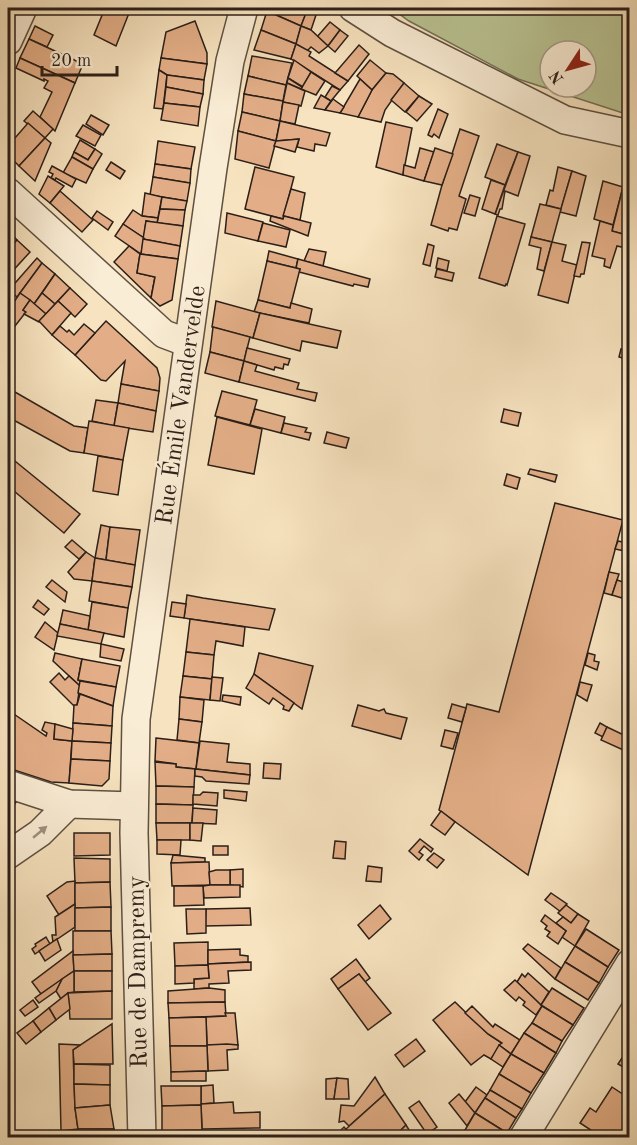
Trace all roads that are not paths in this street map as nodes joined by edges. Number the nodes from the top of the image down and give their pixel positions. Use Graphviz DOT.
graph roads {
  1 [pos="23,8"];
  2 [pos="244,8"];
  3 [pos="353,8"];
  4 [pos="8,40"];
  5 [pos="630,134"];
  6 [pos="8,192"];
  7 [pos="189,343"];
  8 [pos="8,784"];
  9 [pos="69,804"];
  10 [pos="134,806"];
  11 [pos="8,855"];
  12 [pos="630,963"];
  13 [pos="142,1137"];
  14 [pos="523,1137"];
  1 -- 4 [label="street"];
  2 -- 7 [label="street, Rue Émile Vandervelde"];
  3 -- 5 [label="street"];
  6 -- 7 [label="street"];
  7 -- 10 [label="street, Rue Émile Vandervelde"];
  8 -- 9 [label="street"];
  9 -- 10 [label="street"];
  11 -- 9 [label="street, one-way"];
  10 -- 13 [label="street, Rue de Dampremy"];
  12 -- 14 [label="street"];
}
